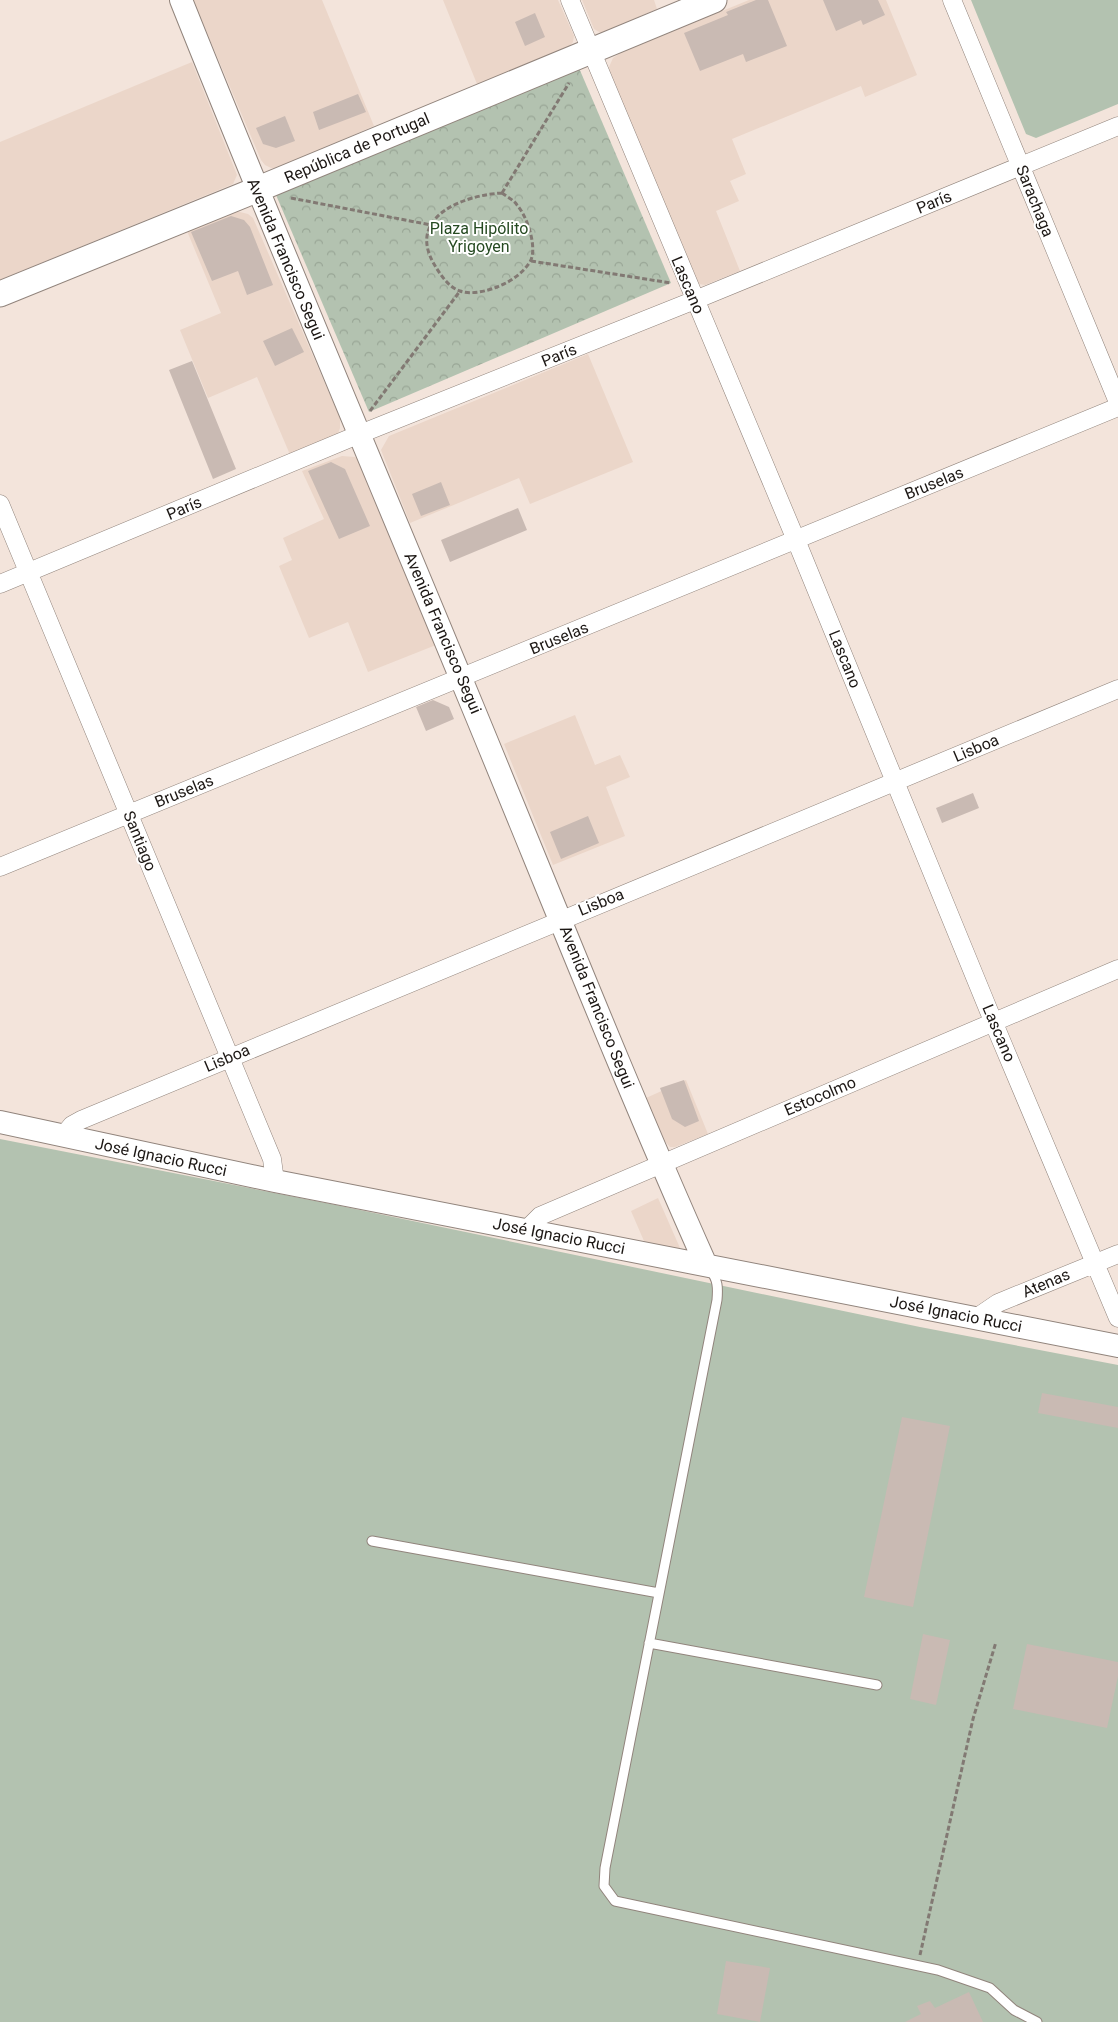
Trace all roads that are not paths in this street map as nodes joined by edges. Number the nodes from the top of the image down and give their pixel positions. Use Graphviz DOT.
graph roads {
  1 [pos="180,0"];
  2 [pos="570,0"];
  3 [pos="714,0"];
  4 [pos="952,0"];
  5 [pos="590,51"];
  6 [pos="1118,126"];
  7 [pos="1021,166"];
  8 [pos="256,190"];
  9 [pos="0,294"];
  10 [pos="695,300"];
  11 [pos="1118,402"];
  12 [pos="1118,407"];
  13 [pos="360,434"];
  14 [pos="0,504"];
  15 [pos="796,540"];
  16 [pos="28,573"];
  17 [pos="0,584"];
  18 [pos="462,678"];
  19 [pos="1118,689"];
  20 [pos="895,782"];
  21 [pos="129,814"];
  22 [pos="0,867"];
  23 [pos="560,919"];
  24 [pos="1118,969"];
  25 [pos="994,1021"];
  26 [pos="228,1057"];
  27 [pos="0,1122"];
  28 [pos="63,1136"];
  29 [pos="661,1164"];
  30 [pos="275,1181"];
  31 [pos="527,1230"];
  32 [pos="1118,1254"];
  33 [pos="1095,1263"];
  34 [pos="706,1265"];
  35 [pos="976,1318"];
  36 [pos="1118,1318"];
  37 [pos="1118,1346"];
  38 [pos="372,1541"];
  39 [pos="659,1593"];
  40 [pos="649,1643"];
  41 [pos="877,1685"];
  42 [pos="1037,2022"];
  1 -- 8 [label="street, Avenida Francisco Segui"];
  2 -- 5 [label="street, Lascano"];
  3 -- 5 [label="main road, República de Portugal"];
  4 -- 7 [label="street, Sarachaga"];
  5 -- 8 [label="main road, República de Portugal"];
  5 -- 10 [label="street, Lascano"];
  6 -- 7 [label="street, París"];
  7 -- 10 [label="street, París"];
  7 -- 11 [label="street, Sarachaga"];
  8 -- 9 [label="main road, República de Portugal"];
  8 -- 13 [label="street, Avenida Francisco Segui"];
  10 -- 13 [label="street, París"];
  10 -- 15 [label="street, Lascano"];
  12 -- 15 [label="street, Bruselas"];
  13 -- 16 [label="street, París"];
  13 -- 18 [label="street, Avenida Francisco Segui"];
  14 -- 16 [label="street, Santiago"];
  15 -- 18 [label="street, Bruselas"];
  15 -- 20 [label="street, Lascano"];
  16 -- 17 [label="street, París"];
  16 -- 21 [label="street, Santiago"];
  18 -- 21 [label="street, Bruselas"];
  18 -- 23 [label="street, Avenida Francisco Segui"];
  19 -- 20 [label="street, Lisboa"];
  20 -- 23 [label="street, Lisboa"];
  20 -- 25 [label="street, Lascano"];
  21 -- 22 [label="street, Bruselas"];
  21 -- 26 [label="street, Santiago"];
  23 -- 26 [label="street, Lisboa"];
  23 -- 29 [label="street, Avenida Francisco Segui"];
  24 -- 25 [label="street, Estocolmo"];
  25 -- 29 [label="street, Estocolmo"];
  25 -- 33 [label="street, Lascano"];
  26 -- 28 [label="street, Lisboa"];
  26 -- 30 [label="street, Santiago"];
  27 -- 28 [label="street, José Ignacio Rucci"];
  28 -- 30 [label="street, José Ignacio Rucci"];
  29 -- 31 [label="street, Estocolmo"];
  29 -- 34 [label="street, Avenida Francisco Segui"];
  30 -- 31 [label="street, José Ignacio Rucci"];
  31 -- 34 [label="street, José Ignacio Rucci"];
  32 -- 33 [label="street, Atenas"];
  33 -- 35 [label="street, Atenas"];
  33 -- 36 [label="street, Lascano"];
  34 -- 35 [label="street, José Ignacio Rucci"];
  34 -- 39 [label="lane"];
  35 -- 37 [label="street, José Ignacio Rucci"];
  38 -- 39 [label="lane"];
  39 -- 40 [label="lane"];
  40 -- 41 [label="lane"];
  40 -- 42 [label="lane"];
}
